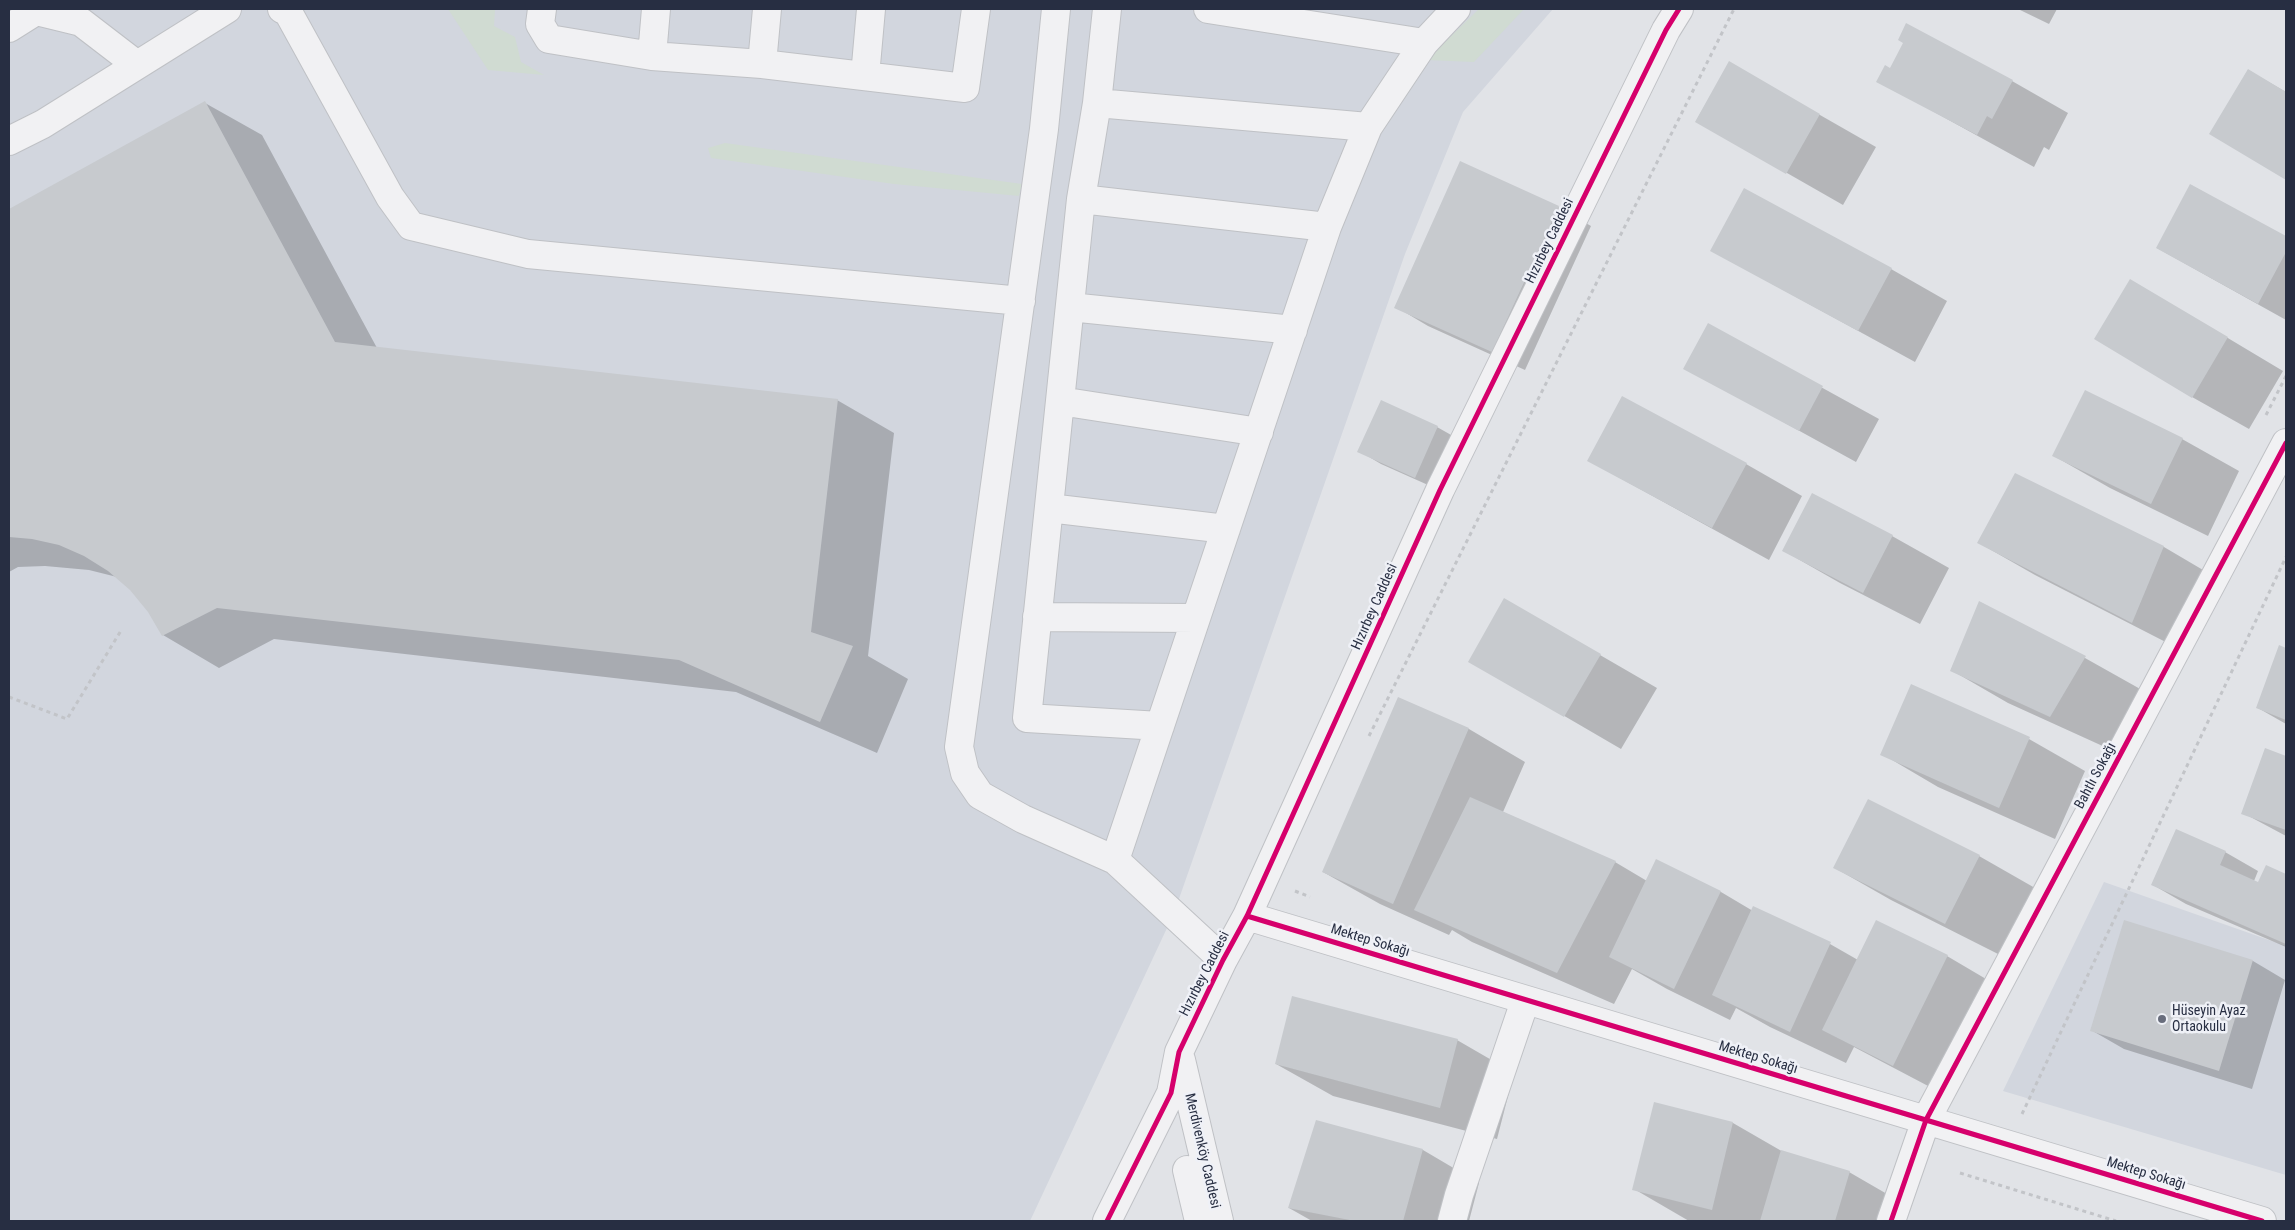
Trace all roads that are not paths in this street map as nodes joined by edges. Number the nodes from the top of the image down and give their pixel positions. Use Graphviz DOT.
graph roads {
  1 [pos="226,9"];
  2 [pos="282,9"];
  3 [pos="542,9"];
  4 [pos="656,9"];
  5 [pos="767,9"];
  6 [pos="871,9"];
  7 [pos="976,9"];
  8 [pos="1056,9"];
  9 [pos="1107,9"];
  10 [pos="1208,9"];
  11 [pos="1456,9"];
  12 [pos="1679,9"];
  13 [pos="9,28"];
  14 [pos="1424,43"];
  15 [pos="652,56"];
  16 [pos="137,64"];
  17 [pos="762,64"];
  18 [pos="865,76"];
  19 [pos="1097,103"];
  20 [pos="1368,127"];
  21 [pos="9,141"];
  22 [pos="1081,199"];
  23 [pos="1328,227"];
  24 [pos="1021,301"];
  25 [pos="1070,308"];
  26 [pos="1293,330"];
  27 [pos="1060,401"];
  28 [pos="1259,432"];
  29 [pos="2286,443"];
  30 [pos="1049,508"];
  31 [pos="1226,529"];
  32 [pos="1037,616"];
  33 [pos="1196,618"];
  34 [pos="1160,726"];
  35 [pos="1115,860"];
  36 [pos="1247,916"];
  37 [pos="1223,960"];
  38 [pos="1525,1000"];
  39 [pos="1179,1052"];
  40 [pos="1171,1093"];
  41 [pos="1926,1120"];
  42 [pos="1107,1221"];
  43 [pos="1199,1221"];
  44 [pos="1219,1221"];
  45 [pos="1452,1221"];
  46 [pos="1890,1221"];
  47 [pos="2262,1221"];
  1 -- 16 [label="street"];
  2 -- 24 [label="street"];
  3 -- 15 [label="street"];
  4 -- 15 [label="street"];
  5 -- 17 [label="street"];
  6 -- 18 [label="street"];
  7 -- 18 [label="street"];
  8 -- 24 [label="street"];
  9 -- 19 [label="street"];
  10 -- 14 [label="street"];
  11 -- 14 [label="street"];
  12 -- 36 [label="street, Hızırbey Caddesi"];
  13 -- 16 [label="street"];
  14 -- 20 [label="street"];
  15 -- 17 [label="street"];
  16 -- 21 [label="street"];
  17 -- 18 [label="street"];
  19 -- 20 [label="street"];
  19 -- 22 [label="street"];
  20 -- 23 [label="street"];
  22 -- 23 [label="street"];
  22 -- 25 [label="street"];
  23 -- 26 [label="street"];
  24 -- 35 [label="street"];
  25 -- 26 [label="street"];
  25 -- 27 [label="street"];
  26 -- 28 [label="street"];
  27 -- 28 [label="street"];
  27 -- 30 [label="street"];
  28 -- 31 [label="street"];
  29 -- 41 [label="street, Bahtlı Sokağı"];
  30 -- 31 [label="street"];
  30 -- 32 [label="street"];
  31 -- 33 [label="street"];
  32 -- 33 [label="street"];
  32 -- 34 [label="street"];
  33 -- 34 [label="street"];
  34 -- 35 [label="street"];
  35 -- 37 [label="street"];
  36 -- 37 [label="street, Hızırbey Caddesi"];
  36 -- 38 [label="street, Mektep Sokağı"];
  37 -- 39 [label="street, Hızırbey Caddesi"];
  38 -- 41 [label="street, Mektep Sokağı"];
  38 -- 45 [label="street"];
  39 -- 40 [label="street, Hızırbey Caddesi"];
  39 -- 44 [label="street, Merdivenköy Caddesi"];
  40 -- 42 [label="street, Hızırbey Caddesi"];
  40 -- 43 [label="street"];
  41 -- 46 [label="street, Bahtlı Sokağı"];
  41 -- 47 [label="street, Mektep Sokağı"];
}
